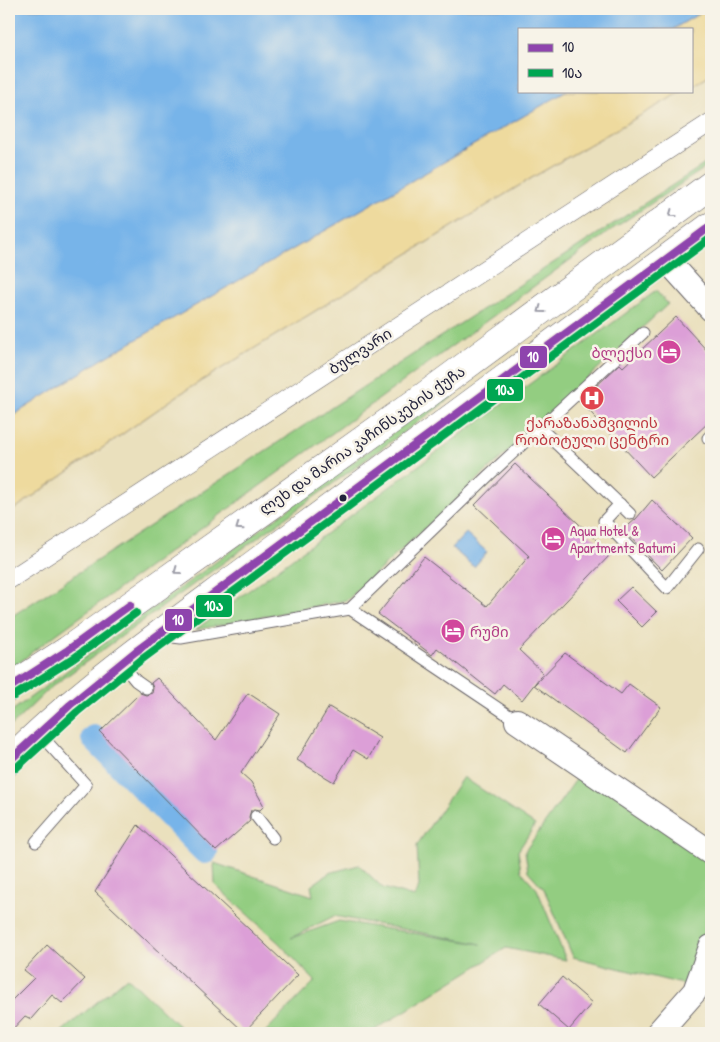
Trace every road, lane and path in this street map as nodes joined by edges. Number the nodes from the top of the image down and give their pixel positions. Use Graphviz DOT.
graph roads {
  1 [pos="711,122"];
  2 [pos="711,185"];
  3 [pos="711,226"];
  4 [pos="666,260"];
  5 [pos="711,309"];
  6 [pos="643,333"];
  7 [pos="540,428"];
  8 [pos="620,504"];
  9 [pos="630,514"];
  10 [pos="698,549"];
  11 [pos="9,580"];
  12 [pos="350,609"];
  13 [pos="160,635"];
  14 [pos="121,663"];
  15 [pos="9,688"];
  16 [pos="146,688"];
  17 [pos="518,721"];
  18 [pos="38,732"];
  19 [pos="9,761"];
  20 [pos="256,816"];
  21 [pos="273,838"];
  22 [pos="36,842"];
  23 [pos="711,853"];
  24 [pos="711,947"];
  25 [pos="658,1033"];
  1 -- 11 [label="street, ბულვარი"];
  2 -- 15 [label="main road, ლეხ და მარია კაჩინსკების ქუჩა, one-way"];
  3 -- 4 [label="main road, ლეხ და მარია კაჩინსკების ქუჩა"];
  4 -- 5 [label="street"];
  4 -- 13 [label="main road, ლეხ და მარია კაჩინსკების ქუჩა"];
  6 -- 7 [label="lane"];
  7 -- 8 [label="lane"];
  7 -- 12 [label="lane"];
  8 -- 9 [label="lane"];
  8 -- 10 [label="lane"];
  12 -- 13 [label="lane"];
  12 -- 17 [label="lane"];
  13 -- 14 [label="main road, ლეხ და მარია კაჩინსკების ქუჩა"];
  14 -- 16 [label="lane"];
  14 -- 18 [label="main road, ლეხ და მარია კაჩინსკების ქუჩა"];
  17 -- 23 [label="street"];
  18 -- 19 [label="main road, ლეხ და მარია კაჩინსკების ქუჩა"];
  18 -- 22 [label="lane"];
  20 -- 21 [label="lane"];
  24 -- 25 [label="street"];
}
